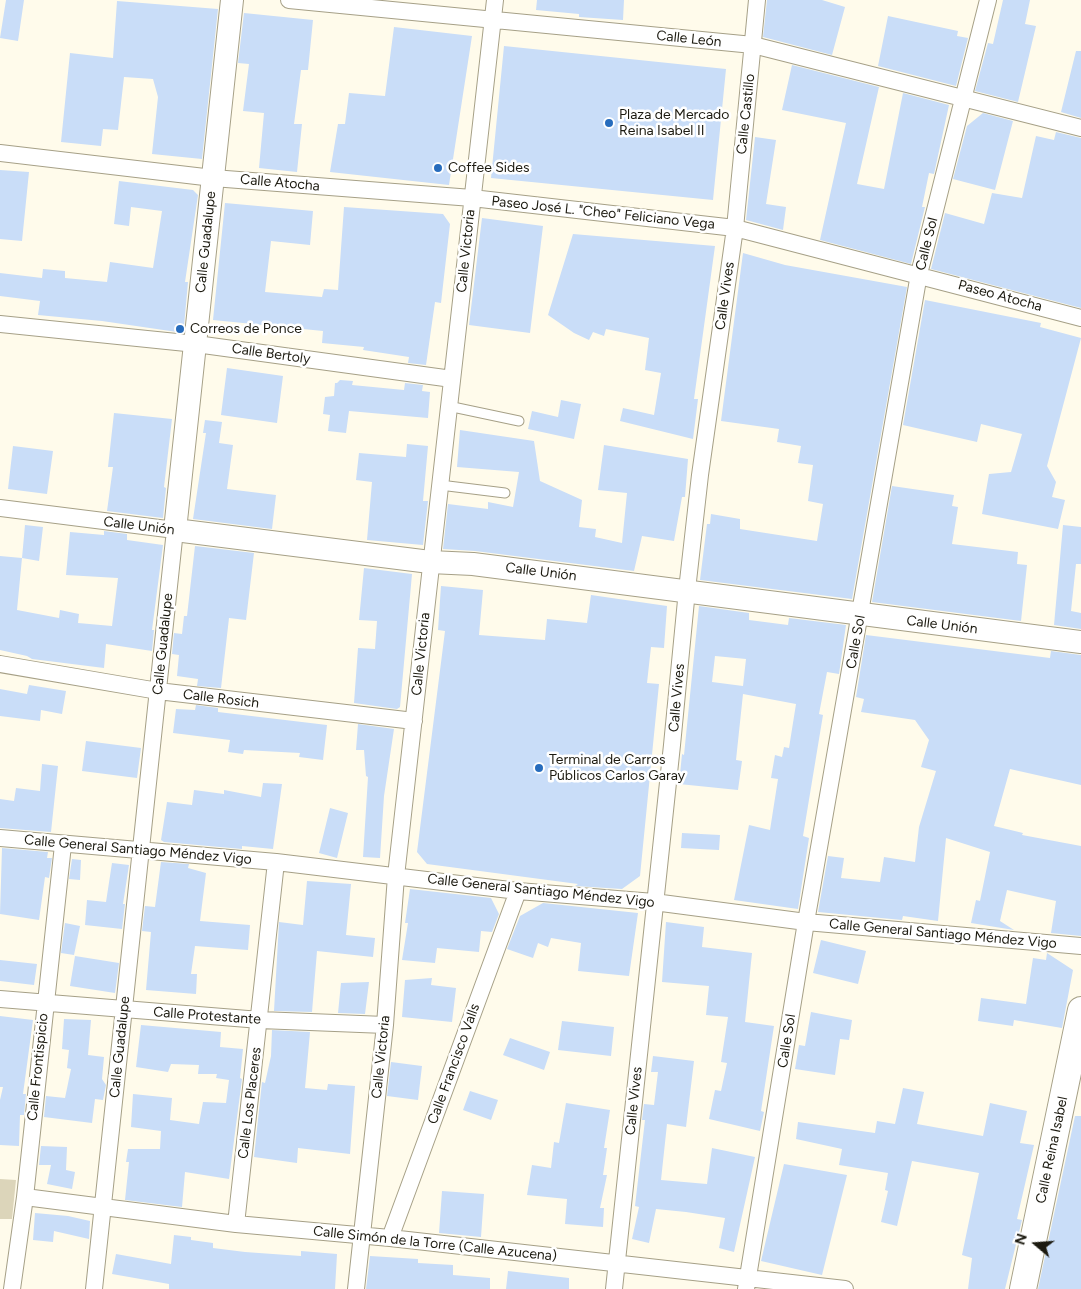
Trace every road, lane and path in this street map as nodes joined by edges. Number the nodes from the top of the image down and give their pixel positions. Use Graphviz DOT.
graph roads {
  1 [pos="232,0"];
  2 [pos="289,0"];
  3 [pos="495,0"];
  4 [pos="757,0"];
  5 [pos="988,0"];
  6 [pos="493,19"];
  7 [pos="753,45"];
  8 [pos="964,98"];
  9 [pos="1081,128"];
  10 [pos="0,153"];
  11 [pos="213,178"];
  12 [pos="472,198"];
  13 [pos="735,228"];
  14 [pos="919,274"];
  15 [pos="1081,318"];
  16 [pos="0,324"];
  17 [pos="196,344"];
  18 [pos="452,379"];
  19 [pos="448,406"];
  20 [pos="520,421"];
  21 [pos="440,485"];
  22 [pos="505,493"];
  23 [pos="0,508"];
  24 [pos="175,530"];
  25 [pos="430,562"];
  26 [pos="687,590"];
  27 [pos="861,614"];
  28 [pos="1081,642"];
  29 [pos="0,664"];
  30 [pos="158,691"];
  31 [pos="414,721"];
  32 [pos="0,838"];
  33 [pos="63,845"];
  34 [pos="141,851"];
  35 [pos="276,862"];
  36 [pos="396,876"];
  37 [pos="518,891"];
  38 [pos="654,902"];
  39 [pos="806,922"];
  40 [pos="1081,946"];
  41 [pos="0,999"];
  42 [pos="45,1003"];
  43 [pos="124,1010"];
  44 [pos="1081,1010"];
  45 [pos="260,1020"];
  46 [pos="385,1025"];
  47 [pos="26,1197"];
  48 [pos="102,1208"];
  49 [pos="236,1224"];
  50 [pos="363,1235"];
  51 [pos="390,1238"];
  52 [pos="617,1264"];
  53 [pos="747,1284"];
  54 [pos="12,1289"];
  55 [pos="94,1289"];
  56 [pos="356,1289"];
  57 [pos="614,1289"];
  58 [pos="845,1289"];
  59 [pos="1023,1289"];
  1 -- 11 [label="street, Calle Guadalupe"];
  2 -- 6 [label="street, Calle León"];
  3 -- 6 [label="street, Calle Victoria"];
  4 -- 7 [label="street, Calle Castillo"];
  5 -- 8 [label="street, Calle Sol"];
  6 -- 7 [label="street, Calle León"];
  6 -- 12 [label="street, Calle Victoria"];
  7 -- 8 [label="street, Calle León"];
  7 -- 13 [label="street, Calle Castillo"];
  8 -- 9 [label="street, Calle León"];
  8 -- 14 [label="street, Calle Sol"];
  10 -- 11 [label="street, Calle Atocha"];
  11 -- 12 [label="street, Calle Atocha"];
  11 -- 17 [label="street, Calle Guadalupe"];
  12 -- 13 [label="street, Paseo José L. \"Cheo\" Feliciano Vega"];
  12 -- 18 [label="street, Calle Victoria"];
  13 -- 14 [label="street, Paseo José L. \"Cheo\" Feliciano Vega"];
  13 -- 26 [label="street, Calle Vives"];
  14 -- 15 [label="street, Paseo Atocha"];
  14 -- 27 [label="street, Calle Sol"];
  16 -- 17 [label="street, Calle Bertoly"];
  17 -- 18 [label="street, Calle Bertoly"];
  17 -- 24 [label="street, Calle Guadalupe"];
  18 -- 19 [label="street, Calle Victoria"];
  19 -- 20 [label="lane"];
  19 -- 21 [label="street, Calle Victoria"];
  21 -- 22 [label="lane"];
  21 -- 25 [label="street, Calle Victoria"];
  23 -- 24 [label="street, Calle Unión"];
  24 -- 25 [label="street, Calle Unión"];
  24 -- 30 [label="street, Calle Guadalupe"];
  25 -- 26 [label="street, Calle Unión"];
  25 -- 31 [label="street, Calle Victoria"];
  26 -- 27 [label="street, Calle Unión"];
  26 -- 38 [label="street, Calle Vives"];
  27 -- 28 [label="street, Calle Unión"];
  27 -- 39 [label="street, Calle Sol"];
  29 -- 30 [label="street, Calle Rosich"];
  30 -- 31 [label="street, Calle Rosich"];
  30 -- 34 [label="street, Calle Guadalupe"];
  31 -- 36 [label="street, Calle Victoria"];
  32 -- 33 [label="street, Calle General Santiago Méndez Vigo"];
  33 -- 34 [label="street, Calle General Santiago Méndez Vigo"];
  33 -- 42 [label="street, Calle Frontispicio"];
  34 -- 35 [label="street, Calle General Santiago Méndez Vigo"];
  34 -- 43 [label="street, Calle Guadalupe"];
  35 -- 36 [label="street, Calle General Santiago Méndez Vigo"];
  35 -- 45 [label="street, Calle Los Placeres"];
  36 -- 37 [label="street, Calle General Santiago Méndez Vigo"];
  36 -- 46 [label="street, Calle Victoria"];
  37 -- 38 [label="street, Calle General Santiago Méndez Vigo"];
  37 -- 51 [label="street, Calle Francisco Valls"];
  38 -- 39 [label="street, Calle General Santiago Méndez Vigo"];
  38 -- 52 [label="street, Calle Vives"];
  39 -- 40 [label="street, Calle General Santiago Méndez Vigo"];
  39 -- 53 [label="street, Calle Sol"];
  41 -- 42 [label="street, Calle Protestante"];
  42 -- 43 [label="street, Calle Protestante"];
  42 -- 47 [label="street, Calle Frontispicio"];
  43 -- 45 [label="street, Calle Protestante"];
  43 -- 48 [label="street, Calle Guadalupe"];
  44 -- 59 [label="main road, Calle Reina Isabel"];
  45 -- 46 [label="street, Calle Protestante"];
  45 -- 49 [label="street, Calle Los Placeres"];
  46 -- 50 [label="street, Calle Victoria"];
  47 -- 48 [label="street, Calle Simón de la Torre (Calle Azucena)"];
  47 -- 54 [label="street, Calle Frontispicio"];
  48 -- 49 [label="street, Calle Simón de la Torre (Calle Azucena)"];
  48 -- 55 [label="street, Calle Guadalupe"];
  49 -- 50 [label="street, Calle Simón de la Torre (Calle Azucena)"];
  50 -- 51 [label="street, Calle Simón de la Torre (Calle Azucena)"];
  50 -- 56 [label="street, Calle Victoria"];
  51 -- 52 [label="street, Calle Simón de la Torre (Calle Azucena)"];
  52 -- 53 [label="street, Calle Simón de la Torre (Calle Azucena)"];
  52 -- 57 [label="street, Calle Vives"];
  53 -- 58 [label="street, Calle Simón de la Torre (Calle Azucena)"];
}
